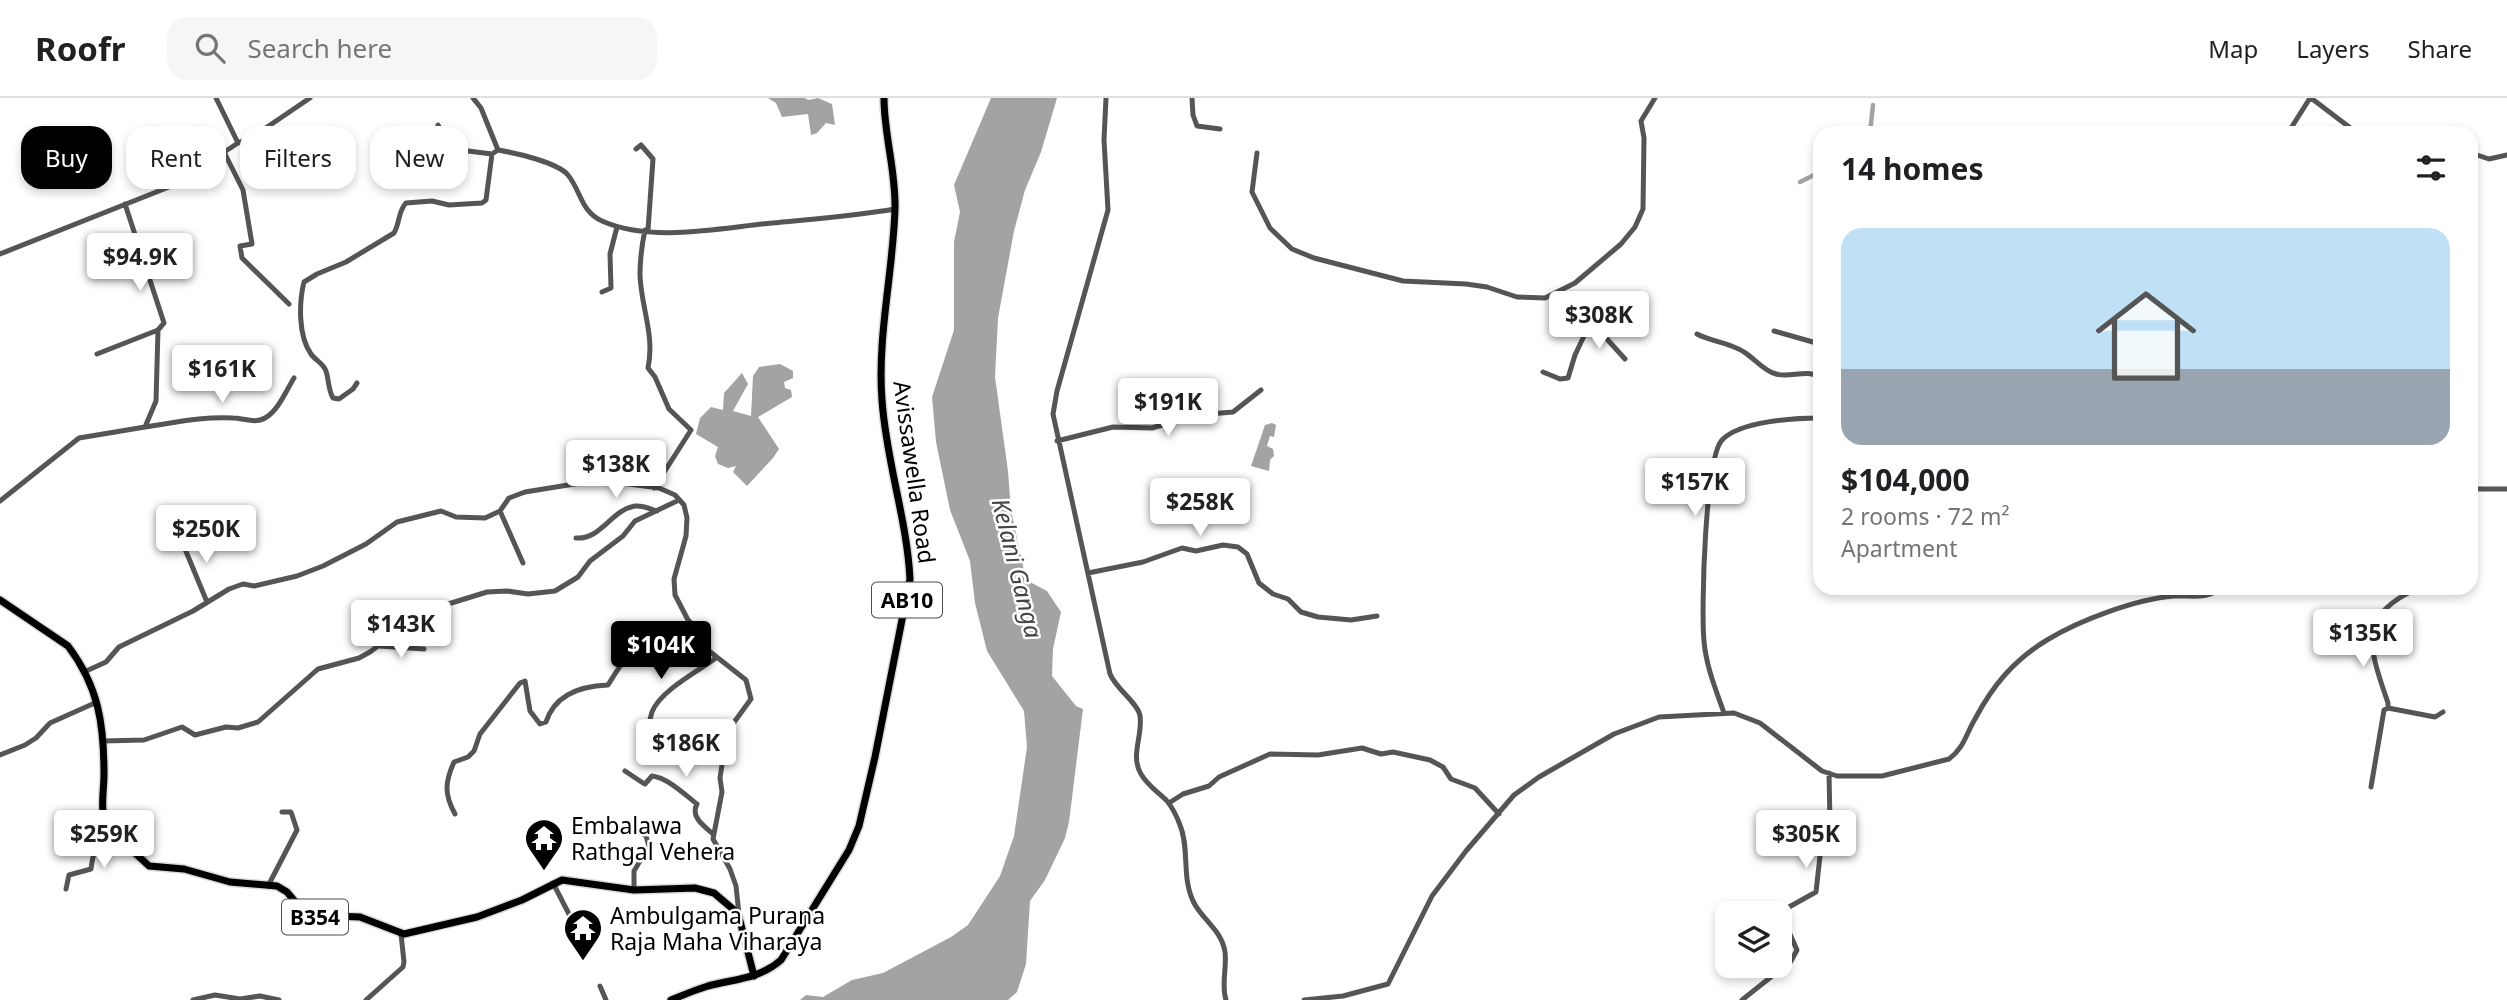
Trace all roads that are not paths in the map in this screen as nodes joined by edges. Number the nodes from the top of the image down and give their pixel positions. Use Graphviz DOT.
graph roads {
  1 [pos="216,98"];
  2 [pos="310,98"];
  3 [pos="473,98"];
  4 [pos="884,98"];
  5 [pos="1106,98"];
  6 [pos="1192,98"];
  7 [pos="1655,98"];
  8 [pos="2311,98"];
  9 [pos="2293,126"];
  10 [pos="2348,126"];
  11 [pos="1220,129"];
  12 [pos="238,143"];
  13 [pos="636,149"];
  14 [pos="226,150"];
  15 [pos="468,151"];
  16 [pos="495,152"];
  17 [pos="1257,153"];
  18 [pos="2478,155"];
  19 [pos="2507,155"];
  20 [pos="226,158"];
  21 [pos="164,189"];
  22 [pos="125,204"];
  23 [pos="895,209"];
  24 [pos="617,227"];
  25 [pos="646,230"];
  26 [pos="0,254"];
  27 [pos="602,292"];
  28 [pos="289,304"];
  29 [pos="1592,319"];
  30 [pos="158,330"];
  31 [pos="1586,331"];
  32 [pos="1774,331"];
  33 [pos="1697,334"];
  34 [pos="1813,342"];
  35 [pos="97,355"];
  36 [pos="1625,359"];
  37 [pos="1543,372"];
  38 [pos="1813,373"];
  39 [pos="294,379"];
  40 [pos="357,383"];
  41 [pos="1261,390"];
  42 [pos="1813,418"];
  43 [pos="145,427"];
  44 [pos="1057,440"];
  45 [pos="654,488"];
  46 [pos="2478,489"];
  47 [pos="2507,489"];
  48 [pos="679,500"];
  49 [pos="0,501"];
  50 [pos="500,511"];
  51 [pos="657,511"];
  52 [pos="180,537"];
  53 [pos="576,538"];
  54 [pos="523,563"];
  55 [pos="1088,573"];
  56 [pos="2189,595"];
  57 [pos="2406,595"];
  58 [pos="0,600"];
  59 [pos="207,602"];
  60 [pos="1377,616"];
  61 [pos="379,646"];
  62 [pos="704,647"];
  63 [pos="425,649"];
  64 [pos="716,658"];
  65 [pos="84,672"];
  66 [pos="735,673"];
  67 [pos="725,677"];
  68 [pos="97,702"];
  69 [pos="2388,708"];
  70 [pos="2443,712"];
  71 [pos="1724,713"];
  72 [pos="648,734"];
  73 [pos="103,741"];
  74 [pos="0,755"];
  75 [pos="625,771"];
  76 [pos="1829,773"];
  77 [pos="2371,787"];
  78 [pos="1169,803"];
  79 [pos="282,813"];
  80 [pos="455,814"];
  81 [pos="1499,814"];
  82 [pos="634,821"];
  83 [pos="108,828"];
  84 [pos="713,834"];
  85 [pos="553,883"];
  86 [pos="268,886"];
  87 [pos="66,888"];
  88 [pos="634,890"];
  89 [pos="739,917"];
  90 [pos="572,920"];
  91 [pos="401,934"];
  92 [pos="754,976"];
  93 [pos="600,986"];
  94 [pos="193,1000"];
  95 [pos="279,1000"];
  96 [pos="366,1000"];
  97 [pos="606,1000"];
  98 [pos="671,1000"];
  99 [pos="1226,1000"];
  100 [pos="1304,1000"];
  101 [pos="1742,1000"];
  1 -- 12 [label="street"];
  2 -- 12 [label="street"];
  3 -- 16 [label="street"];
  4 -- 23 [label="main road, Avissawella Road / AB10"];
  5 -- 44 [label="street"];
  6 -- 11 [label="street"];
  7 -- 17 [label="street"];
  8 -- 9 [label="street"];
  8 -- 10 [label="street"];
  12 -- 14 [label="street"];
  13 -- 25 [label="street"];
  15 -- 16 [label="street"];
  16 -- 24 [label="street"];
  16 -- 40 [label="street"];
  18 -- 19 [label="street"];
  20 -- 28 [label="street"];
  21 -- 22 [label="street"];
  22 -- 26 [label="street"];
  22 -- 30 [label="street"];
  23 -- 25 [label="street"];
  23 -- 92 [label="main road, Avissawella Road / AB10"];
  24 -- 25 [label="street"];
  24 -- 27 [label="street"];
  25 -- 45 [label="street"];
  29 -- 31 [label="street"];
  30 -- 35 [label="street"];
  30 -- 43 [label="street"];
  31 -- 36 [label="street"];
  31 -- 37 [label="street"];
  32 -- 34 [label="street"];
  33 -- 38 [label="street"];
  39 -- 43 [label="street"];
  41 -- 44 [label="street"];
  42 -- 71 [label="street"];
  43 -- 49 [label="street"];
  44 -- 55 [label="street"];
  45 -- 48 [label="street"];
  45 -- 50 [label="street"];
  46 -- 47 [label="street"];
  48 -- 51 [label="street"];
  48 -- 62 [label="street"];
  50 -- 54 [label="street"];
  50 -- 59 [label="street"];
  51 -- 53 [label="street"];
  51 -- 61 [label="street"];
  52 -- 59 [label="street"];
  55 -- 60 [label="street"];
  55 -- 78 [label="street"];
  56 -- 76 [label="street"];
  57 -- 69 [label="street"];
  58 -- 65 [label="main road"];
  59 -- 65 [label="street"];
  61 -- 63 [label="street"];
  61 -- 73 [label="street"];
  62 -- 64 [label="street"];
  62 -- 80 [label="street"];
  64 -- 66 [label="street"];
  64 -- 72 [label="street"];
  65 -- 68 [label="main road"];
  66 -- 67 [label="street"];
  66 -- 84 [label="street"];
  68 -- 73 [label="main road"];
  68 -- 74 [label="street"];
  69 -- 70 [label="street"];
  69 -- 77 [label="street"];
  71 -- 76 [label="street"];
  71 -- 81 [label="street"];
  73 -- 83 [label="main road"];
  75 -- 84 [label="street"];
  76 -- 101 [label="street"];
  78 -- 81 [label="street"];
  78 -- 99 [label="street"];
  79 -- 86 [label="street"];
  81 -- 100 [label="street"];
  82 -- 88 [label="street"];
  83 -- 86 [label="main road, B354"];
  83 -- 87 [label="street"];
  84 -- 89 [label="street"];
  85 -- 88 [label="main road"];
  85 -- 90 [label="street"];
  85 -- 91 [label="main road"];
  86 -- 91 [label="main road, B354"];
  88 -- 89 [label="main road"];
  89 -- 92 [label="main road"];
  91 -- 96 [label="street"];
  92 -- 98 [label="main road, Avissawella Road / AB10"];
  93 -- 97 [label="street"];
  94 -- 95 [label="street"];
}
